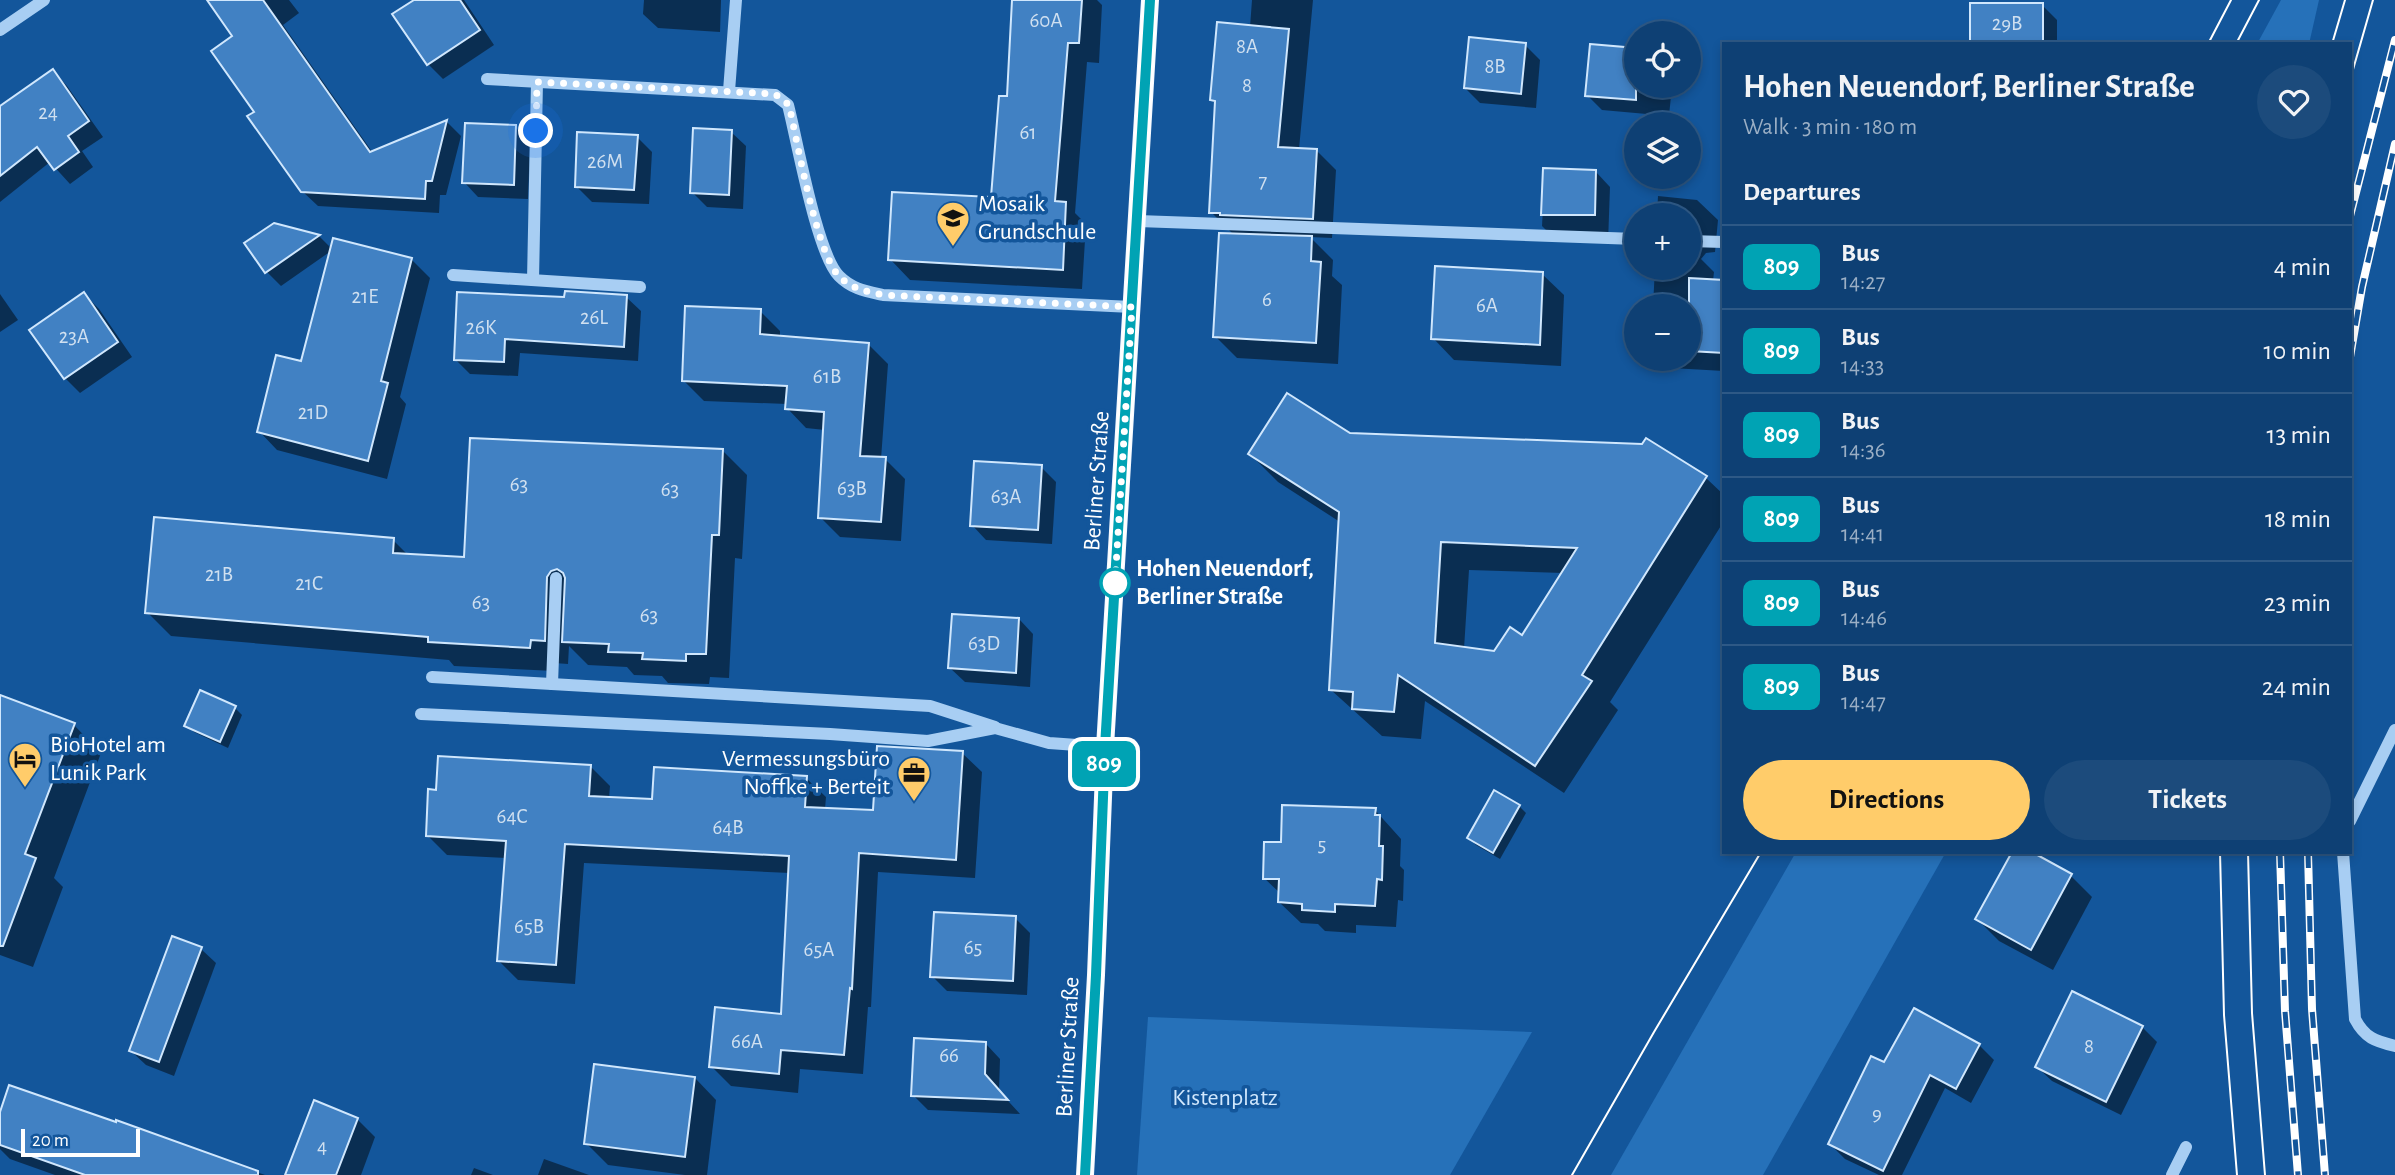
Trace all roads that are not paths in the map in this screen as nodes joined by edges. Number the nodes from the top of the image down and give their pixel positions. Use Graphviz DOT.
graph roads {
  1 [pos="44,0"];
  2 [pos="736,0"];
  3 [pos="1150,0"];
  4 [pos="0,30"];
  5 [pos="487,79"];
  6 [pos="537,82"];
  7 [pos="729,90"];
  8 [pos="1138,221"];
  9 [pos="1624,239"];
  10 [pos="1701,241"];
  11 [pos="1722,242"];
  12 [pos="453,275"];
  13 [pos="533,279"];
  14 [pos="640,287"];
  15 [pos="1132,307"];
  16 [pos="556,578"];
  17 [pos="432,677"];
  18 [pos="552,684"];
  19 [pos="421,715"];
  20 [pos="995,728"];
  21 [pos="2395,730"];
  22 [pos="1105,747"];
  23 [pos="2352,817"];
  24 [pos="2343,854"];
  25 [pos="2395,1046"];
  26 [pos="2186,1147"];
  27 [pos="1085,1175"];
  28 [pos="2172,1175"];
  1 -- 4 [label="street"];
  2 -- 7 [label="street"];
  3 -- 8 [label="main road, Berliner Straße"];
  5 -- 6 [label="street"];
  6 -- 7 [label="street"];
  6 -- 13 [label="street"];
  7 -- 15 [label="street"];
  8 -- 9 [label="street"];
  8 -- 15 [label="main road, Berliner Straße"];
  10 -- 11 [label="street"];
  12 -- 13 [label="street"];
  13 -- 14 [label="street"];
  15 -- 22 [label="main road, Berliner Straße"];
  16 -- 18 [label="street"];
  17 -- 18 [label="street"];
  18 -- 20 [label="street"];
  19 -- 20 [label="street"];
  20 -- 22 [label="street"];
  21 -- 23 [label="street"];
  22 -- 27 [label="main road, Berliner Straße"];
  24 -- 25 [label="street"];
  26 -- 28 [label="street"];
}
